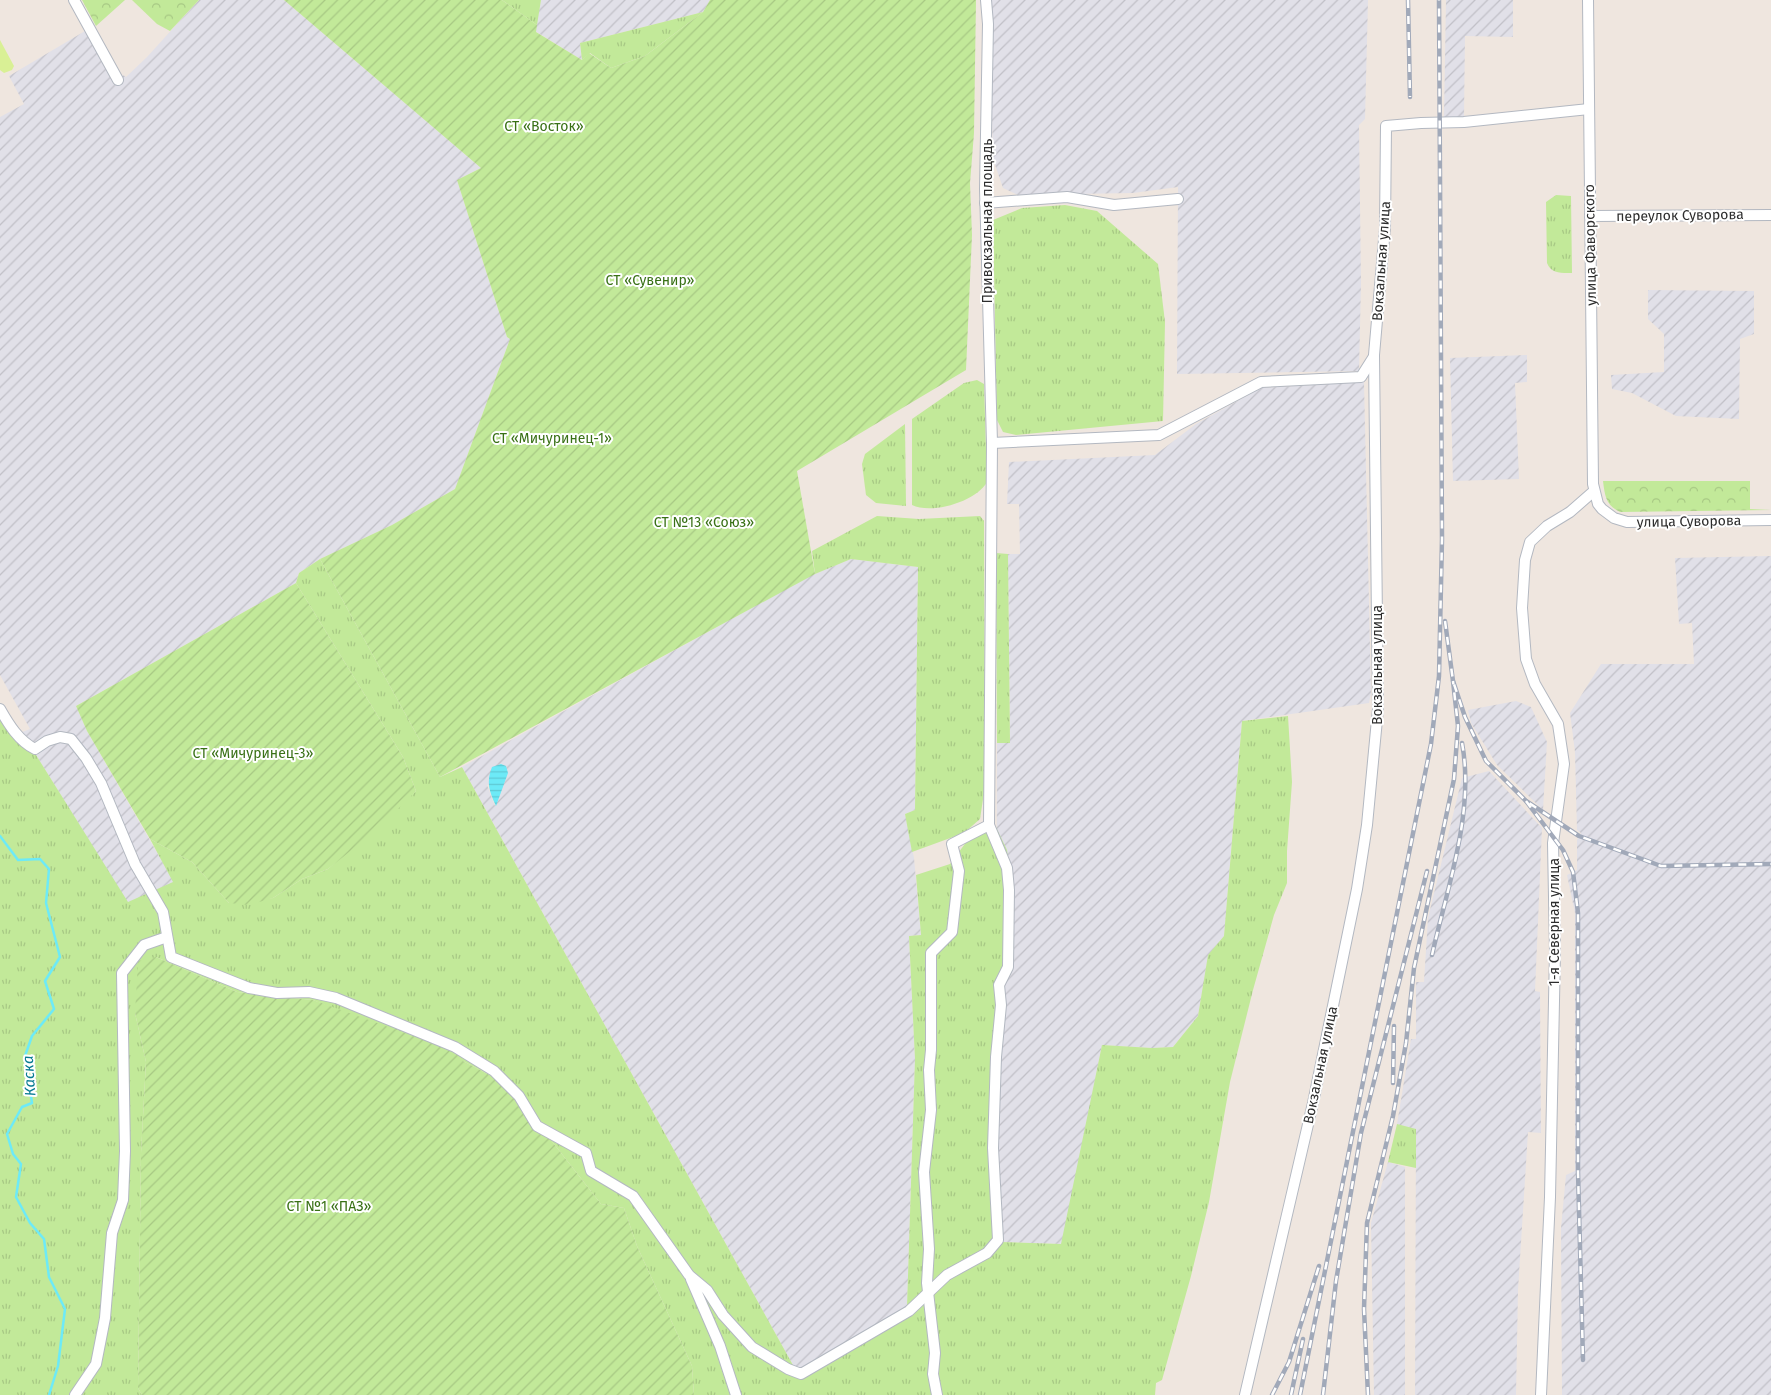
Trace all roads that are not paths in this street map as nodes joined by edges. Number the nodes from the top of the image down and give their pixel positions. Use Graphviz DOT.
graph roads {
  1 [pos="74,0"];
  2 [pos="986,0"];
  3 [pos="1588,0"];
  4 [pos="118,80"];
  5 [pos="1588,109"];
  6 [pos="1178,199"];
  7 [pos="985,203"];
  8 [pos="1771,214"];
  9 [pos="1590,216"];
  10 [pos="1374,356"];
  11 [pos="992,442"];
  12 [pos="1594,490"];
  13 [pos="1771,520"];
  14 [pos="0,709"];
  15 [pos="989,825"];
  16 [pos="166,937"];
  17 [pos="689,1275"];
  18 [pos="928,1293"];
  19 [pos="75,1395"];
  20 [pos="736,1395"];
  21 [pos="937,1395"];
  22 [pos="1244,1395"];
  23 [pos="1541,1395"];
  1 -- 4 [label="street"];
  2 -- 7 [label="street, Привокзальная площадь"];
  3 -- 5 [label="street, улица Фаворского"];
  5 -- 9 [label="street, улица Фаворского"];
  5 -- 10 [label="street, Вокзальная улица"];
  6 -- 7 [label="street"];
  7 -- 11 [label="street, Привокзальная площадь"];
  8 -- 9 [label="street, переулок Суворова"];
  9 -- 12 [label="street, улица Фаворского"];
  10 -- 11 [label="street"];
  10 -- 22 [label="street, Вокзальная улица"];
  11 -- 15 [label="street, Привокзальная площадь"];
  12 -- 13 [label="street, улица Суворова"];
  12 -- 23 [label="street, 1-я Северная улица"];
  14 -- 16 [label="street"];
  15 -- 18 [label="street"];
  15 -- 18 [label="street"];
  16 -- 17 [label="street"];
  16 -- 19 [label="street"];
  17 -- 18 [label="street"];
  17 -- 20 [label="street"];
  18 -- 21 [label="street"];
}
